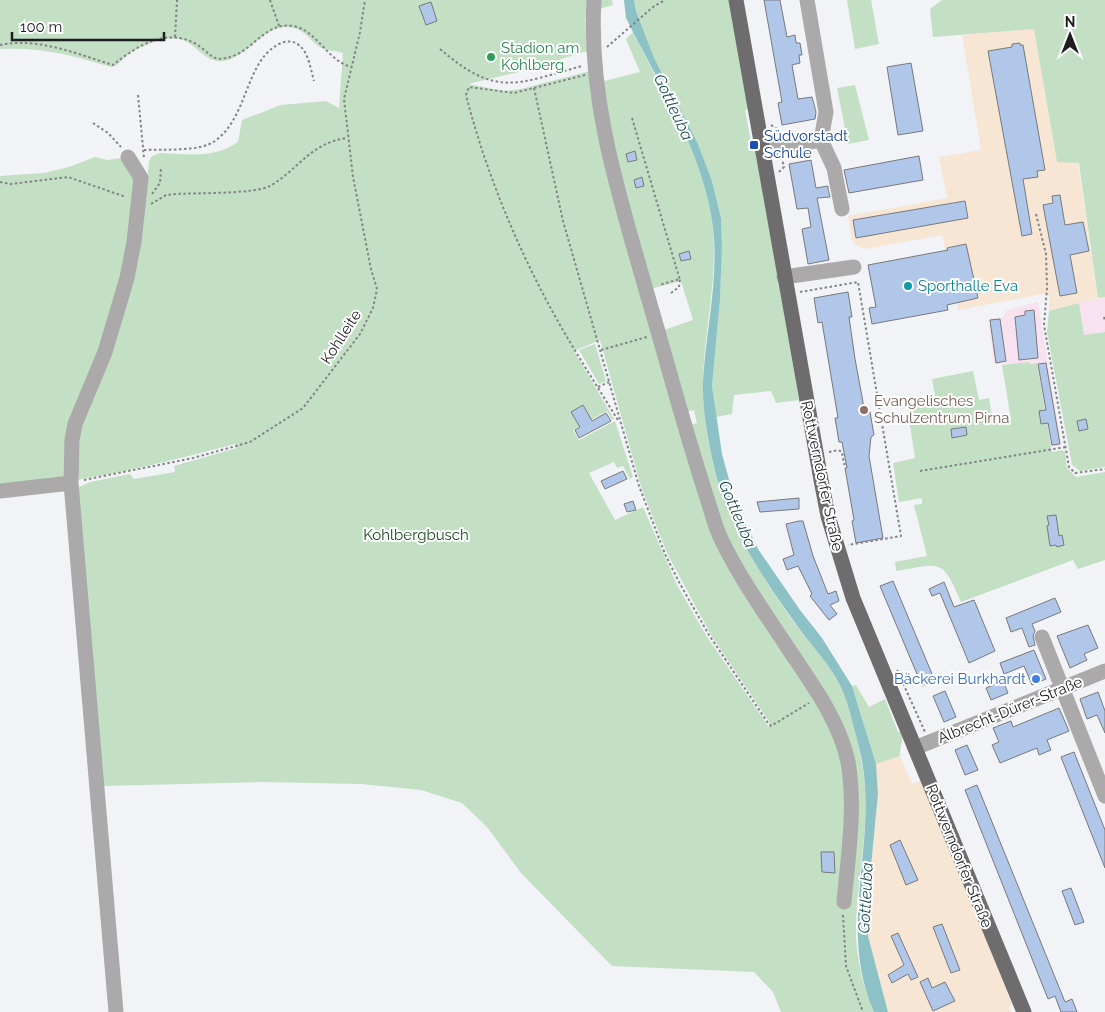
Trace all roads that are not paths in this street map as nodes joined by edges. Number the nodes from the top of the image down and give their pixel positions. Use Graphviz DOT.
graph roads {
  1 [pos="594,0"];
  2 [pos="736,0"];
  3 [pos="807,0"];
  4 [pos="821,140"];
  5 [pos="764,150"];
  6 [pos="128,157"];
  7 [pos="842,209"];
  8 [pos="854,266"];
  9 [pos="784,277"];
  10 [pos="71,483"];
  11 [pos="0,491"];
  12 [pos="1042,637"];
  13 [pos="1105,671"];
  14 [pos="1063,688"];
  15 [pos="915,748"];
  16 [pos="1105,796"];
  17 [pos="844,902"];
  18 [pos="116,1012"];
  19 [pos="1024,1012"];
  1 -- 17 [label="street"];
  2 -- 5 [label="main road, Rottwerndorfer Straße"];
  3 -- 4 [label="street"];
  4 -- 5 [label="street"];
  4 -- 7 [label="street"];
  5 -- 9 [label="main road, Rottwerndorfer Straße"];
  6 -- 10 [label="street"];
  8 -- 9 [label="street"];
  9 -- 15 [label="main road, Rottwerndorfer Straße"];
  10 -- 11 [label="street"];
  10 -- 18 [label="street"];
  12 -- 14 [label="street"];
  13 -- 14 [label="street, Albrecht-Dürer-Straße"];
  14 -- 15 [label="street, Albrecht-Dürer-Straße"];
  14 -- 16 [label="street"];
  15 -- 19 [label="main road, Rottwerndorfer Straße"];
}
